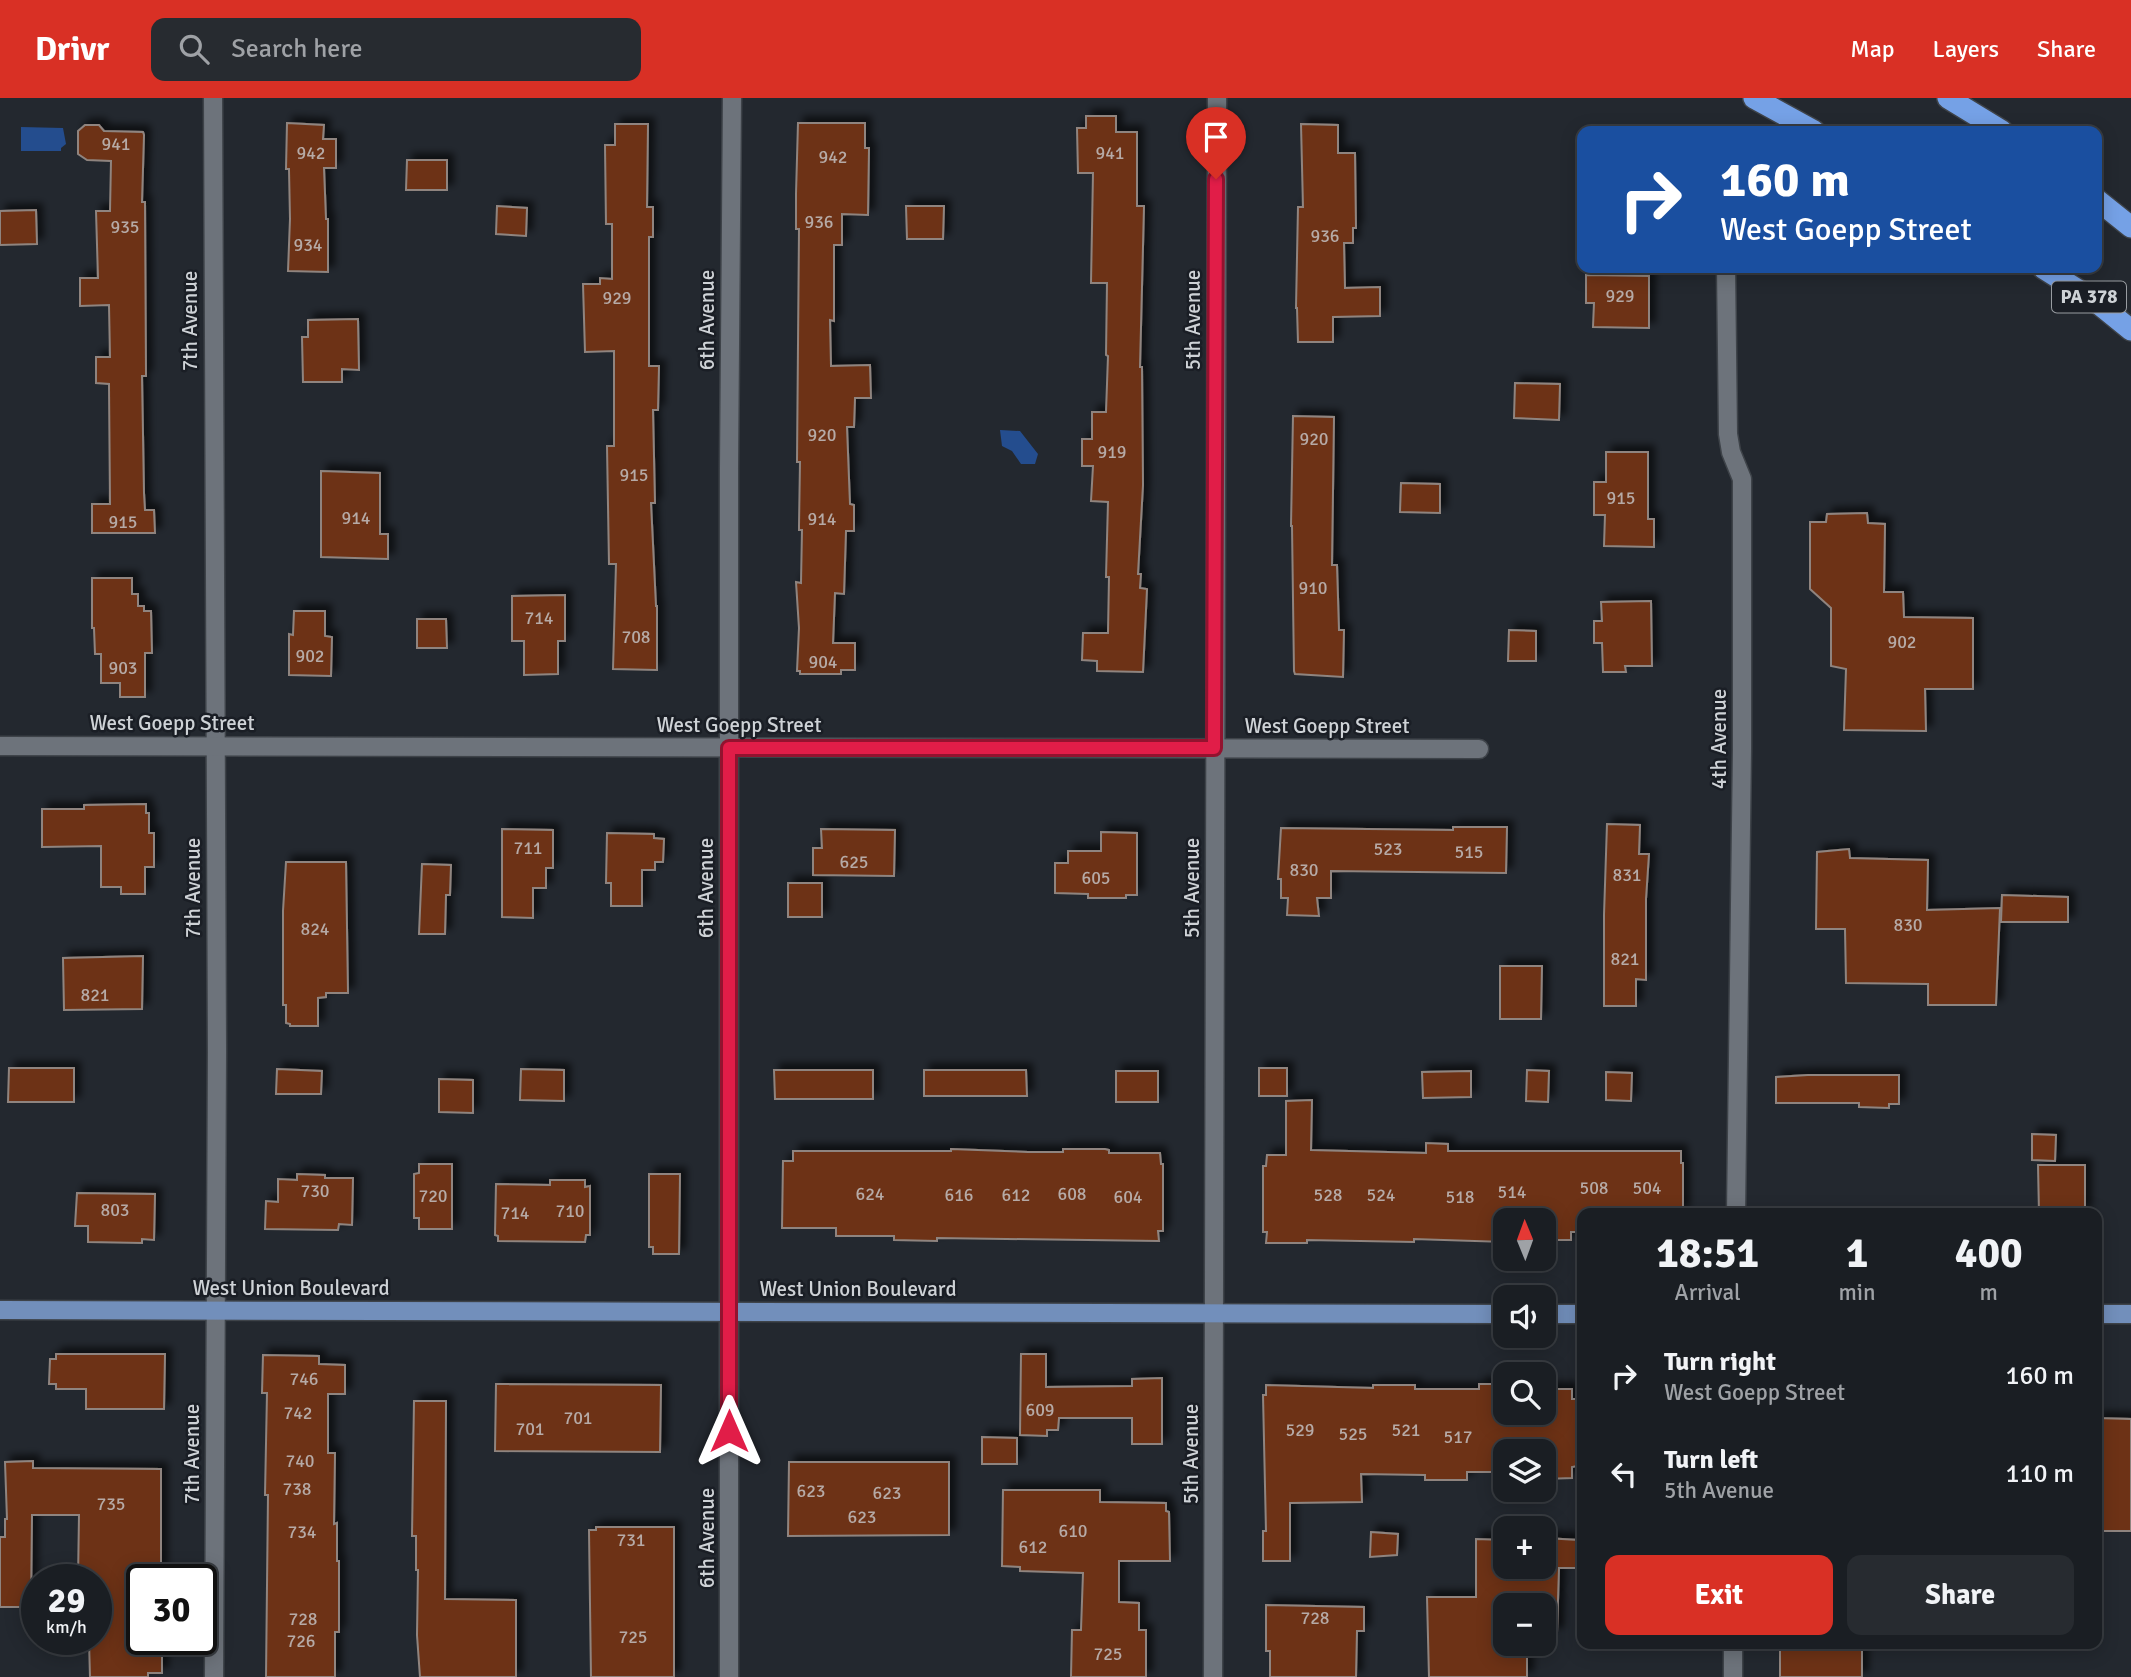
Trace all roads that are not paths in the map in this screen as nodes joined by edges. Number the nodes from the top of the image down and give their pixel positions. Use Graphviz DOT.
graph roads {
  1 [pos="213,98"];
  2 [pos="732,98"];
  3 [pos="1217,98"];
  4 [pos="1754,98"];
  5 [pos="1948,98"];
  6 [pos="1805,126"];
  7 [pos="1994,126"];
  8 [pos="2102,195"];
  9 [pos="2102,204"];
  10 [pos="2131,214"];
  11 [pos="2131,227"];
  12 [pos="1726,273"];
  13 [pos="2051,273"];
  14 [pos="2131,330"];
  15 [pos="215,745"];
  16 [pos="0,746"];
  17 [pos="729,748"];
  18 [pos="1214,748"];
  19 [pos="1479,749"];
  20 [pos="1736,1208"];
  21 [pos="0,1310"];
  22 [pos="215,1311"];
  23 [pos="729,1312"];
  24 [pos="1215,1313"];
  25 [pos="1493,1314"];
  26 [pos="1556,1314"];
  27 [pos="1577,1314"];
  28 [pos="2102,1314"];
  29 [pos="2131,1314"];
  30 [pos="1733,1649"];
  31 [pos="214,1677"];
  32 [pos="729,1677"];
  33 [pos="1213,1677"];
  34 [pos="1732,1677"];
  1 -- 15 [label="street, 7th Avenue"];
  2 -- 17 [label="street, 6th Avenue"];
  3 -- 18 [label="street, 5th Avenue"];
  4 -- 6 [label="highway"];
  5 -- 7 [label="highway"];
  8 -- 10 [label="highway"];
  9 -- 11 [label="highway"];
  12 -- 20 [label="street, 4th Avenue"];
  13 -- 14 [label="highway, PA 378"];
  15 -- 16 [label="street, West Goepp Street"];
  15 -- 17 [label="street, West Goepp Street"];
  15 -- 22 [label="street, 7th Avenue"];
  17 -- 18 [label="street, West Goepp Street"];
  17 -- 23 [label="street, 6th Avenue"];
  18 -- 19 [label="street, West Goepp Street"];
  18 -- 24 [label="street, 5th Avenue"];
  21 -- 22 [label="main road, West Union Boulevard"];
  22 -- 23 [label="main road, West Union Boulevard"];
  22 -- 31 [label="street, 7th Avenue"];
  23 -- 24 [label="main road, West Union Boulevard"];
  23 -- 32 [label="street, 6th Avenue"];
  24 -- 25 [label="main road, West Union Boulevard"];
  24 -- 33 [label="street, 5th Avenue"];
  26 -- 27 [label="main road"];
  28 -- 29 [label="main road"];
  30 -- 34 [label="street"];
}
